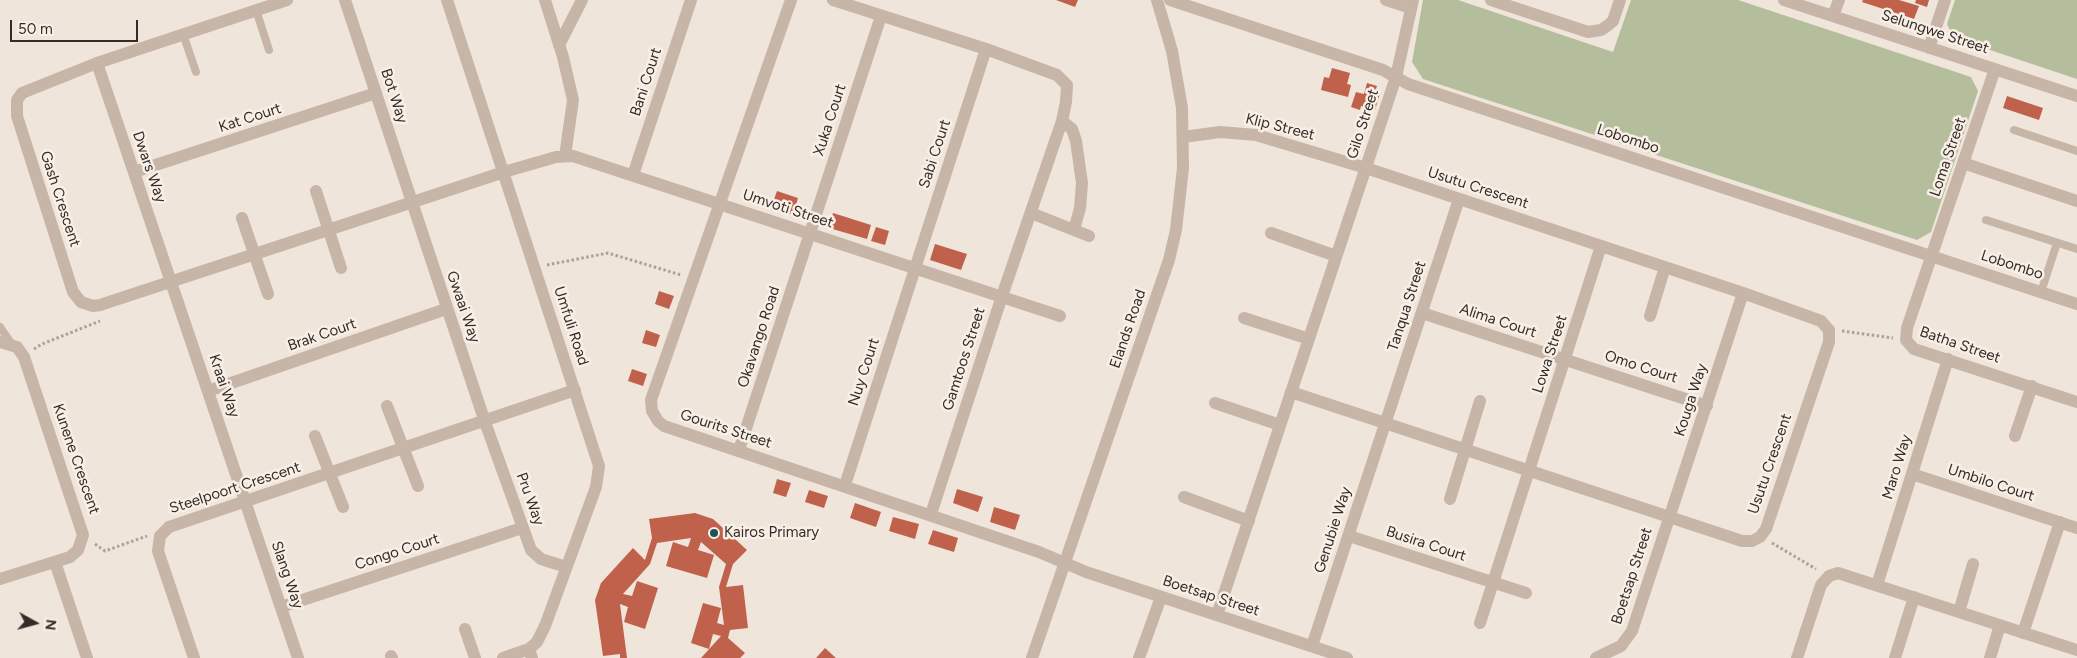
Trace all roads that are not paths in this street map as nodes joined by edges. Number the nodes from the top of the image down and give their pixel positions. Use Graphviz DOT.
graph roads {
  1 [pos="287,0"];
  2 [pos="344,0"];
  3 [pos="447,0"];
  4 [pos="545,0"];
  5 [pos="582,0"];
  6 [pos="691,0"];
  7 [pos="791,0"];
  8 [pos="833,0"];
  9 [pos="1157,0"];
  10 [pos="1170,0"];
  11 [pos="1386,0"];
  12 [pos="1490,0"];
  13 [pos="1620,0"];
  14 [pos="1784,0"];
  15 [pos="1839,0"];
  16 [pos="1944,0"];
  17 [pos="1412,4"];
  18 [pos="1514,4"];
  19 [pos="256,10"];
  20 [pos="881,16"];
  21 [pos="1833,16"];
  22 [pos="182,34"];
  23 [pos="559,45"];
  24 [pos="1929,48"];
  25 [pos="986,49"];
  26 [pos="269,50"];
  27 [pos="97,63"];
  28 [pos="1995,69"];
  29 [pos="196,72"];
  30 [pos="1396,77"];
  31 [pos="376,94"];
  32 [pos="2077,96"];
  33 [pos="1062,121"];
  34 [pos="2014,130"];
  35 [pos="1184,137"];
  36 [pos="2077,151"];
  37 [pos="566,156"];
  38 [pos="1963,164"];
  39 [pos="1366,168"];
  40 [pos="134,172"];
  41 [pos="504,172"];
  42 [pos="633,175"];
  43 [pos="316,192"];
  44 [pos="1459,199"];
  45 [pos="2077,201"];
  46 [pos="411,203"];
  47 [pos="721,204"];
  48 [pos="1031,213"];
  49 [pos="242,218"];
  50 [pos="1986,220"];
  51 [pos="1074,230"];
  52 [pos="328,232"];
  53 [pos="810,233"];
  54 [pos="1271,233"];
  55 [pos="1089,236"];
  56 [pos="2057,243"];
  57 [pos="1601,246"];
  58 [pos="2077,249"];
  59 [pos="255,254"];
  60 [pos="1336,256"];
  61 [pos="1931,256"];
  62 [pos="1665,267"];
  63 [pos="340,268"];
  64 [pos="915,268"];
  65 [pos="171,281"];
  66 [pos="2041,292"];
  67 [pos="1743,293"];
  68 [pos="268,294"];
  69 [pos="1002,296"];
  70 [pos="2077,304"];
  71 [pos="446,309"];
  72 [pos="1422,313"];
  73 [pos="1060,316"];
  74 [pos="1650,316"];
  75 [pos="1244,318"];
  76 [pos="0,327"];
  77 [pos="1309,339"];
  78 [pos="5,343"];
  79 [pos="1948,358"];
  80 [pos="1565,360"];
  81 [pos="2032,386"];
  82 [pos="575,390"];
  83 [pos="208,391"];
  84 [pos="1291,392"];
  85 [pos="1480,401"];
  86 [pos="2077,402"];
  87 [pos="1215,403"];
  88 [pos="387,406"];
  89 [pos="1707,406"];
  90 [pos="485,422"];
  91 [pos="1385,423"];
  92 [pos="1280,425"];
  93 [pos="315,436"];
  94 [pos="2015,436"];
  95 [pos="403,449"];
  96 [pos="739,450"];
  97 [pos="1465,450"];
  98 [pos="1529,471"];
  99 [pos="330,474"];
  100 [pos="1912,474"];
  101 [pos="844,485"];
  102 [pos="418,486"];
  103 [pos="1184,497"];
  104 [pos="1450,499"];
  105 [pos="246,502"];
  106 [pos="343,507"];
  107 [pos="931,514"];
  108 [pos="1669,517"];
  109 [pos="1249,520"];
  110 [pos="2060,522"];
  111 [pos="522,528"];
  112 [pos="2077,528"];
  113 [pos="1349,536"];
  114 [pos="55,562"];
  115 [pos="1065,563"];
  116 [pos="1973,564"];
  117 [pos="566,568"];
  118 [pos="1,575"];
  119 [pos="1493,582"];
  120 [pos="1877,585"];
  121 [pos="1526,593"];
  122 [pos="1161,596"];
  123 [pos="1914,597"];
  124 [pos="281,607"];
  125 [pos="1959,612"];
  126 [pos="1217,615"];
  127 [pos="1480,623"];
  128 [pos="2000,625"];
  129 [pos="465,629"];
  130 [pos="2024,633"];
  131 [pos="1312,646"];
  132 [pos="2077,650"];
  133 [pos="531,654"];
  134 [pos="87,658"];
  135 [pos="194,658"];
  136 [pos="298,658"];
  137 [pos="475,658"];
  138 [pos="503,658"];
  139 [pos="1032,658"];
  140 [pos="1139,658"];
  141 [pos="1348,658"];
  142 [pos="1596,658"];
  143 [pos="1798,658"];
  144 [pos="1895,658"];
  145 [pos="1990,658"];
  1 -- 19 [label="street, Gash Crescent"];
  2 -- 31 [label="street, Bot Way"];
  3 -- 41 [label="street, Umfuli Road"];
  4 -- 23 [label="street"];
  5 -- 23 [label="street"];
  6 -- 42 [label="street, Bani Court"];
  7 -- 47 [label="street, Gourits Street"];
  8 -- 20 [label="street, Gamtoos Street"];
  9 -- 35 [label="street, Elands Road"];
  10 -- 30 [label="street, Lobombo"];
  11 -- 17 [label="street"];
  12 -- 18 [label="street"];
  13 -- 18 [label="street"];
  14 -- 21 [label="street, Selungwe Street"];
  15 -- 21 [label="street"];
  16 -- 24 [label="street"];
  17 -- 30 [label="street, Gilo Street"];
  19 -- 22 [label="street, Gash Crescent"];
  19 -- 26 [label="lane"];
  20 -- 25 [label="street, Gamtoos Street"];
  20 -- 53 [label="street, Xuka Court"];
  21 -- 24 [label="street, Selungwe Street"];
  22 -- 27 [label="street, Gash Crescent"];
  22 -- 29 [label="lane"];
  23 -- 37 [label="street"];
  24 -- 28 [label="street, Selungwe Street"];
  25 -- 33 [label="street, Gamtoos Street"];
  25 -- 64 [label="street, Sabi Court"];
  27 -- 40 [label="street, Dwars Way"];
  27 -- 65 [label="street, Gash Crescent"];
  28 -- 32 [label="street, Selungwe Street"];
  28 -- 38 [label="street, Loma Street"];
  30 -- 39 [label="street, Gilo Street"];
  30 -- 61 [label="street, Lobombo"];
  31 -- 40 [label="street, Kat Court"];
  31 -- 46 [label="street, Bot Way"];
  33 -- 48 [label="street, Gamtoos Street"];
  33 -- 51 [label="street"];
  34 -- 36 [label="lane"];
  35 -- 39 [label="street, Klip Street"];
  35 -- 115 [label="street, Elands Road"];
  37 -- 41 [label="street, Umvoti Street"];
  37 -- 42 [label="street, Umvoti Street"];
  38 -- 45 [label="street"];
  38 -- 61 [label="street, Loma Street"];
  39 -- 44 [label="street, Usutu Crescent"];
  39 -- 60 [label="street, Gilo Street"];
  40 -- 65 [label="street, Dwars Way"];
  41 -- 46 [label="street"];
  41 -- 82 [label="street, Umfuli Road"];
  42 -- 47 [label="street, Umvoti Street"];
  43 -- 52 [label="street"];
  44 -- 57 [label="street, Usutu Crescent"];
  44 -- 72 [label="street, Tanqua Street"];
  46 -- 52 [label="street"];
  46 -- 71 [label="street, Gwaai Way"];
  47 -- 53 [label="street, Umvoti Street"];
  47 -- 96 [label="street, Gourits Street"];
  48 -- 51 [label="street"];
  48 -- 69 [label="street, Gamtoos Street"];
  49 -- 59 [label="street"];
  50 -- 56 [label="lane"];
  51 -- 55 [label="street"];
  52 -- 59 [label="street"];
  52 -- 63 [label="street"];
  53 -- 64 [label="street, Umvoti Street"];
  53 -- 96 [label="street, Okavango Road"];
  54 -- 60 [label="street"];
  56 -- 58 [label="lane"];
  56 -- 66 [label="lane"];
  57 -- 62 [label="street, Usutu Crescent"];
  57 -- 80 [label="street, Lowa Street"];
  59 -- 65 [label="street"];
  59 -- 68 [label="street"];
  60 -- 77 [label="street, Gilo Street"];
  61 -- 66 [label="street, Lobombo"];
  61 -- 79 [label="street, Batha Street"];
  62 -- 67 [label="street, Usutu Crescent"];
  62 -- 74 [label="street"];
  64 -- 69 [label="street, Umvoti Street"];
  64 -- 101 [label="street, Nuy Court"];
  65 -- 83 [label="street, Kraai Way"];
  66 -- 70 [label="street, Lobombo"];
  67 -- 89 [label="street, Kouga Way"];
  67 -- 108 [label="street, Usutu Crescent"];
  69 -- 73 [label="street, Umvoti Street"];
  69 -- 107 [label="street, Gamtoos Street"];
  71 -- 83 [label="street, Brak Court"];
  71 -- 90 [label="street, Gwaai Way"];
  72 -- 80 [label="street, Alima Court"];
  72 -- 91 [label="street, Tanqua Street"];
  75 -- 77 [label="street"];
  76 -- 78 [label="lane"];
  77 -- 84 [label="street, Gilo Street"];
  78 -- 114 [label="street, Kunene Crescent"];
  79 -- 81 [label="street, Batha Street"];
  79 -- 100 [label="street, Maro Way"];
  80 -- 89 [label="street, Omo Court"];
  80 -- 98 [label="street, Lowa Street"];
  81 -- 86 [label="street, Batha Street"];
  81 -- 94 [label="street"];
  82 -- 90 [label="street, Steelpoort Crescent"];
  82 -- 117 [label="street, Umfuli Road"];
  83 -- 105 [label="street, Kraai Way"];
  84 -- 91 [label="street, Usutu Crescent"];
  84 -- 92 [label="street, Gilo Street"];
  85 -- 97 [label="street"];
  87 -- 92 [label="street"];
  88 -- 95 [label="street"];
  89 -- 108 [label="street, Kouga Way"];
  90 -- 95 [label="street, Steelpoort Crescent"];
  90 -- 111 [label="street, Pru Way"];
  91 -- 97 [label="street, Usutu Crescent"];
  91 -- 113 [label="street, Genubie Way"];
  92 -- 109 [label="street, Gilo Street"];
  93 -- 99 [label="street"];
  95 -- 99 [label="street, Steelpoort Crescent"];
  95 -- 102 [label="street"];
  96 -- 101 [label="street, Gourits Street"];
  97 -- 98 [label="street, Usutu Crescent"];
  97 -- 104 [label="street"];
  98 -- 108 [label="street, Usutu Crescent"];
  98 -- 119 [label="street"];
  99 -- 105 [label="street, Steelpoort Crescent"];
  99 -- 106 [label="street"];
  100 -- 110 [label="street, Umbilo Court"];
  100 -- 120 [label="street, Maro Way"];
  101 -- 107 [label="street, Gourits Street"];
  103 -- 109 [label="street"];
  105 -- 124 [label="street, Slang Way"];
  105 -- 135 [label="street, Steelpoort Crescent"];
  107 -- 115 [label="street, Gourits Street"];
  108 -- 142 [label="street, Boetsap Street"];
  109 -- 126 [label="street, Gilo Street"];
  110 -- 112 [label="street, Umbilo Court"];
  110 -- 130 [label="street"];
  111 -- 117 [label="street, Pru Way"];
  111 -- 124 [label="street, Congo Court"];
  113 -- 119 [label="street, Busira Court"];
  113 -- 131 [label="street, Genubie Way"];
  114 -- 118 [label="street, Kunene Crescent"];
  114 -- 134 [label="street"];
  115 -- 122 [label="street, Boetsap Street"];
  115 -- 139 [label="street, Elands Road"];
  116 -- 125 [label="street"];
  117 -- 133 [label="street, Umfuli Road"];
  119 -- 121 [label="street, Busira Court"];
  119 -- 127 [label="street"];
  120 -- 123 [label="street"];
  120 -- 143 [label="street"];
  122 -- 126 [label="street, Boetsap Street"];
  122 -- 140 [label="street"];
  123 -- 125 [label="street"];
  123 -- 144 [label="street"];
  124 -- 136 [label="street, Slang Way"];
  125 -- 128 [label="street"];
  126 -- 131 [label="street, Boetsap Street"];
  128 -- 130 [label="street"];
  128 -- 145 [label="street"];
  129 -- 137 [label="street"];
  130 -- 132 [label="street"];
  131 -- 141 [label="street, Boetsap Street"];
  133 -- 138 [label="street"];
}
